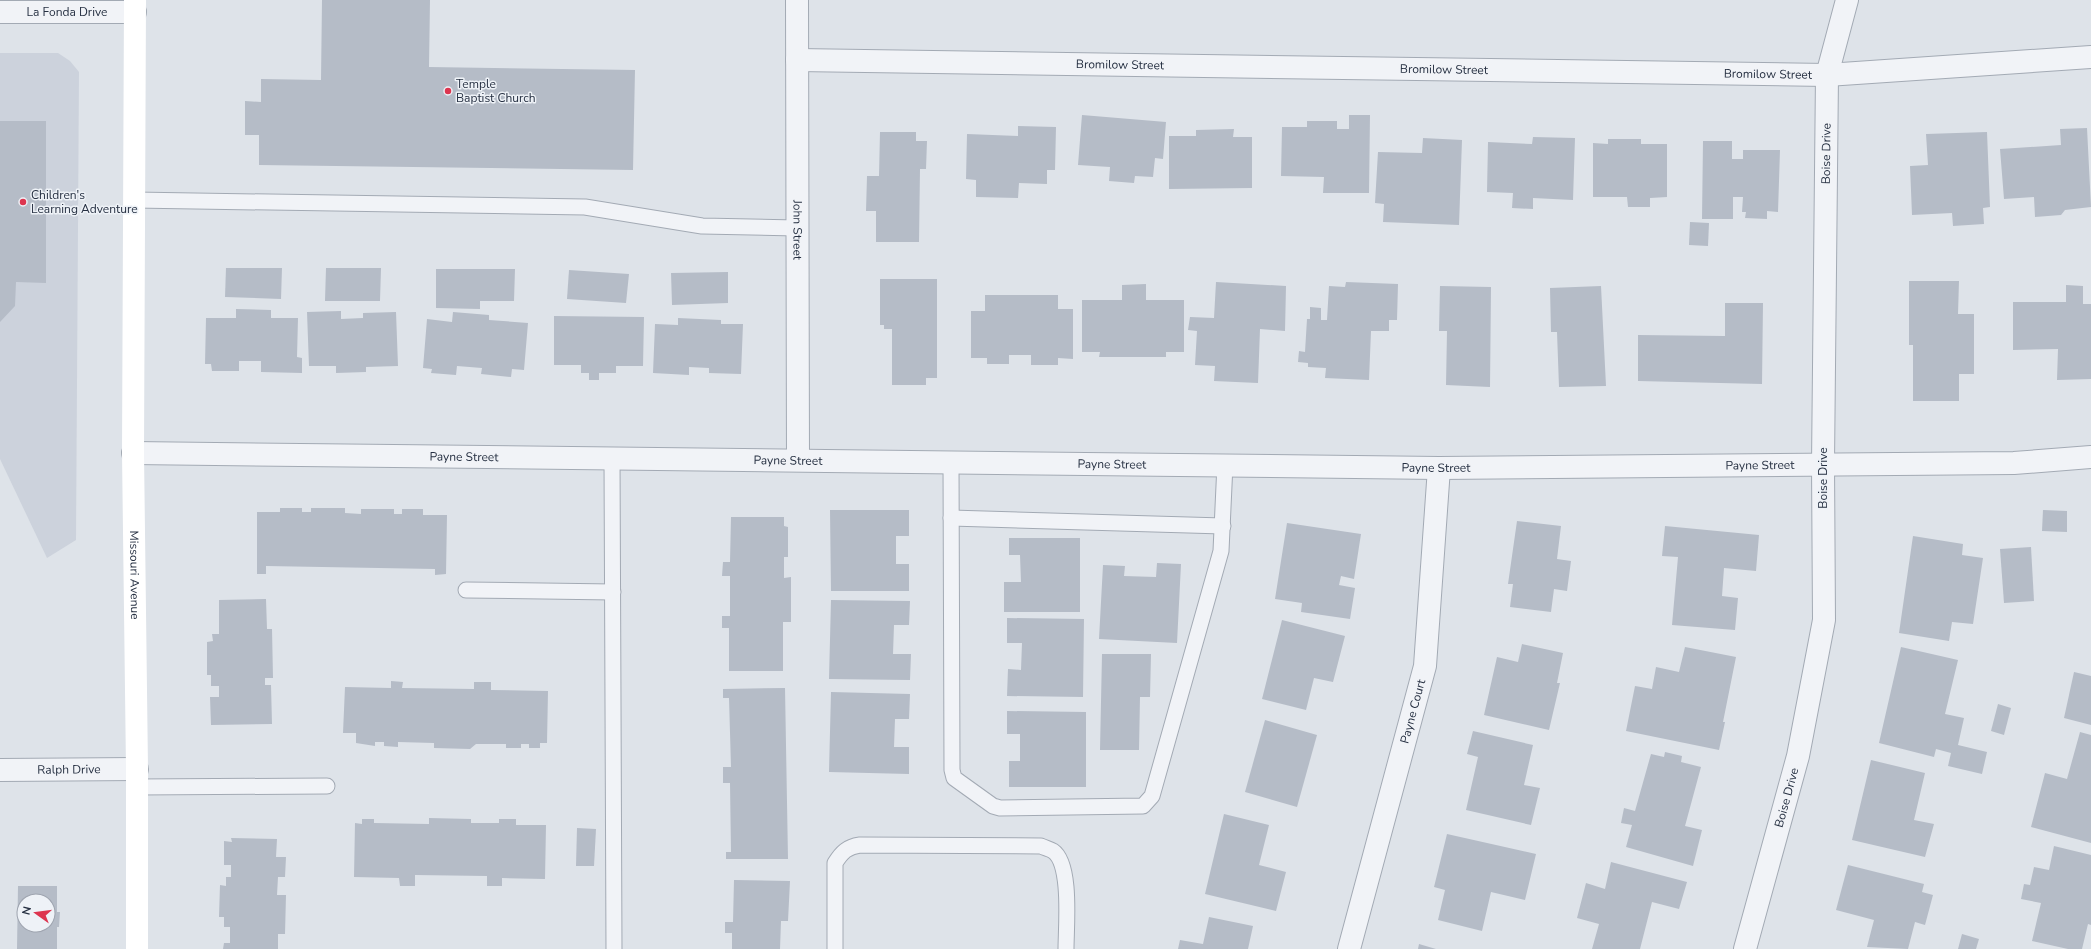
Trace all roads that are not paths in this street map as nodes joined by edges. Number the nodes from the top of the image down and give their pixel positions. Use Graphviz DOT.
graph roads {
  1 [pos="797,0"];
  2 [pos="1847,0"];
  3 [pos="135,6"];
  4 [pos="0,12"];
  5 [pos="2091,57"];
  6 [pos="797,60"];
  7 [pos="1827,76"];
  8 [pos="134,200"];
  9 [pos="797,228"];
  10 [pos="133,453"];
  11 [pos="612,457"];
  12 [pos="2091,457"];
  13 [pos="798,459"];
  14 [pos="950,461"];
  15 [pos="1225,464"];
  16 [pos="1823,464"];
  17 [pos="1439,468"];
  18 [pos="951,518"];
  19 [pos="1223,526"];
  20 [pos="466,590"];
  21 [pos="613,592"];
  22 [pos="0,770"];
  23 [pos="137,778"];
  24 [pos="327,786"];
  25 [pos="137,949"];
  26 [pos="614,949"];
  27 [pos="835,949"];
  28 [pos="1066,949"];
  29 [pos="1350,949"];
  30 [pos="1745,949"];
  1 -- 6 [label="street, John Street"];
  2 -- 7 [label="street, Boise Drive"];
  3 -- 4 [label="street, La Fonda Drive"];
  3 -- 8 [label="main road, Missouri Avenue"];
  5 -- 7 [label="street, Bromilow Street"];
  6 -- 7 [label="street, Bromilow Street"];
  6 -- 9 [label="street, John Street"];
  7 -- 16 [label="street, Boise Drive"];
  8 -- 9 [label="lane"];
  8 -- 10 [label="main road, Missouri Avenue"];
  9 -- 13 [label="street, John Street"];
  10 -- 11 [label="street, Payne Street"];
  10 -- 23 [label="main road, Missouri Avenue"];
  11 -- 13 [label="street, Payne Street"];
  11 -- 21 [label="lane"];
  12 -- 16 [label="street, Payne Street"];
  13 -- 14 [label="street, Payne Street"];
  14 -- 15 [label="street, Payne Street"];
  14 -- 18 [label="lane"];
  15 -- 17 [label="street, Payne Street"];
  15 -- 19 [label="lane"];
  16 -- 17 [label="street, Payne Street"];
  16 -- 30 [label="street, Boise Drive"];
  17 -- 29 [label="street, Payne Court"];
  18 -- 19 [label="lane"];
  18 -- 19 [label="lane"];
  20 -- 21 [label="lane"];
  21 -- 26 [label="lane"];
  22 -- 23 [label="street, Ralph Drive"];
  23 -- 24 [label="lane"];
  23 -- 25 [label="main road, Missouri Avenue"];
  27 -- 28 [label="lane"];
}
